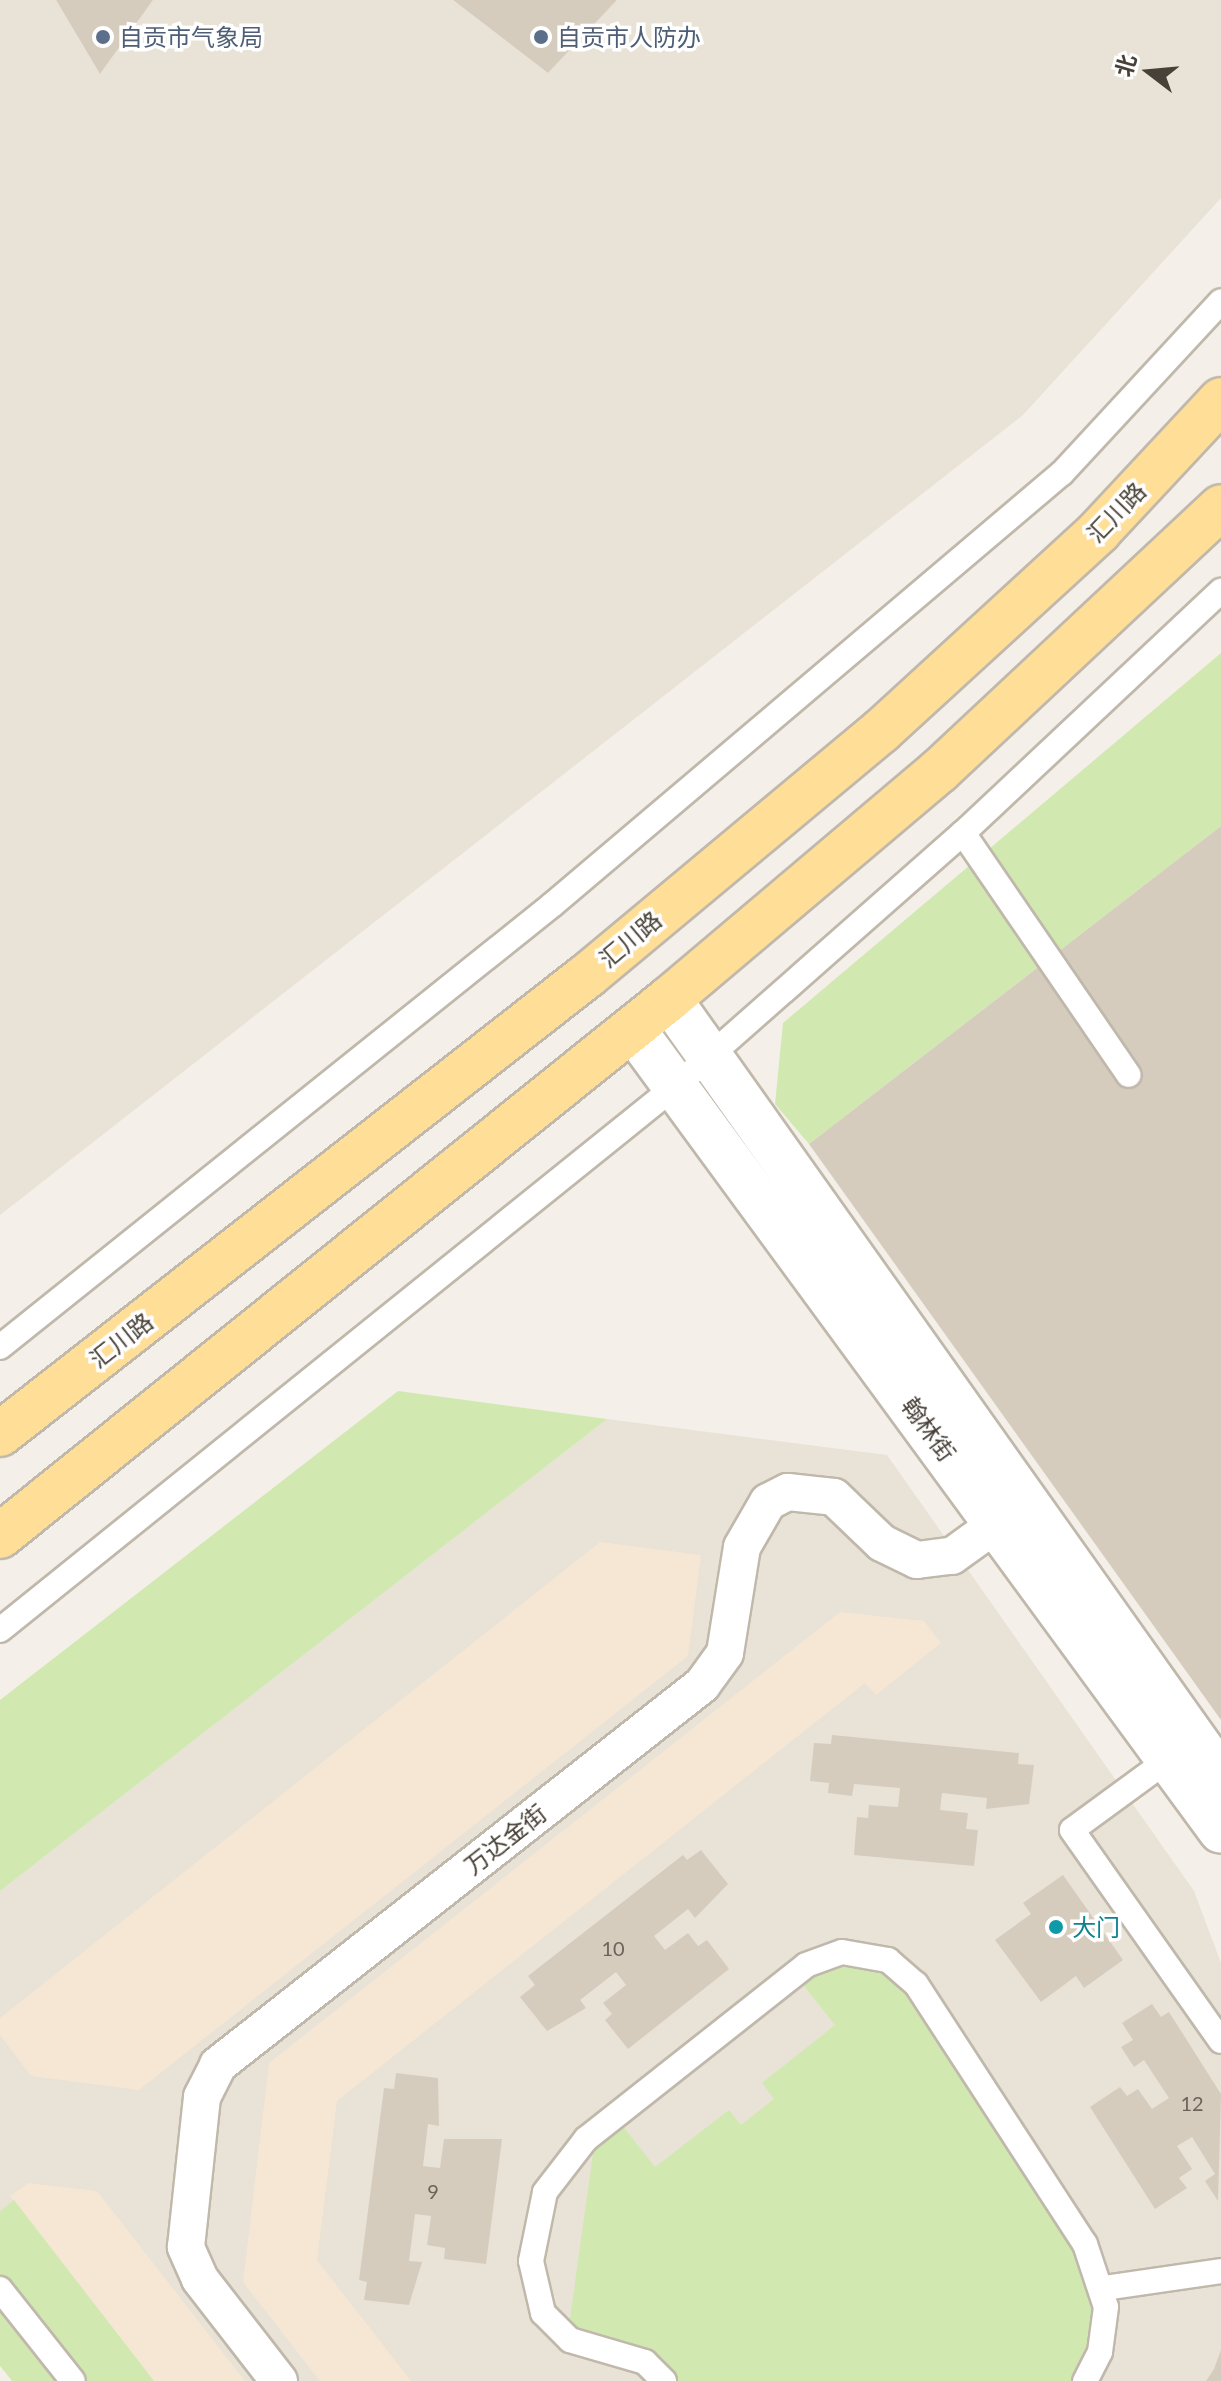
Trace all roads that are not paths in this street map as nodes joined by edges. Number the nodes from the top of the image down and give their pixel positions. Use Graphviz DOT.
graph roads {
  1 [pos="1221,301"];
  2 [pos="1221,400"];
  3 [pos="1221,507"];
  4 [pos="1221,591"];
  5 [pos="963,833"];
  6 [pos="669,999"];
  7 [pos="633,1029"];
  8 [pos="692,1072"];
  9 [pos="1129,1075"];
  10 [pos="0,1347"];
  11 [pos="0,1434"];
  12 [pos="998,1523"];
  13 [pos="0,1536"];
  14 [pos="0,1630"];
  15 [pos="1169,1759"];
  16 [pos="1221,1777"];
  17 [pos="1221,1831"];
  18 [pos="1221,2041"];
  19 [pos="1221,2271"];
  20 [pos="1105,2288"];
  21 [pos="0,2289"];
  22 [pos="73,2381"];
  23 [pos="279,2381"];
  24 [pos="664,2381"];
  25 [pos="1085,2381"];
  1 -- 10 [label="lane"];
  2 -- 11 [label="main road, 汇川路"];
  3 -- 6 [label="main road"];
  4 -- 5 [label="lane"];
  5 -- 8 [label="lane"];
  5 -- 9 [label="lane"];
  6 -- 7 [label="main road"];
  6 -- 8 [label="street, 翰林街"];
  7 -- 8 [label="street, 翰林街"];
  7 -- 13 [label="main road"];
  8 -- 12 [label="street, 翰林街"];
  8 -- 14 [label="lane"];
  8 -- 16 [label="street, 翰林街"];
  12 -- 15 [label="street, 翰林街"];
  12 -- 23 [label="street, 万达金街"];
  15 -- 17 [label="street, 翰林街"];
  15 -- 18 [label="lane"];
  19 -- 20 [label="lane"];
  20 -- 24 [label="lane"];
  20 -- 25 [label="lane"];
  21 -- 22 [label="lane"];
}
